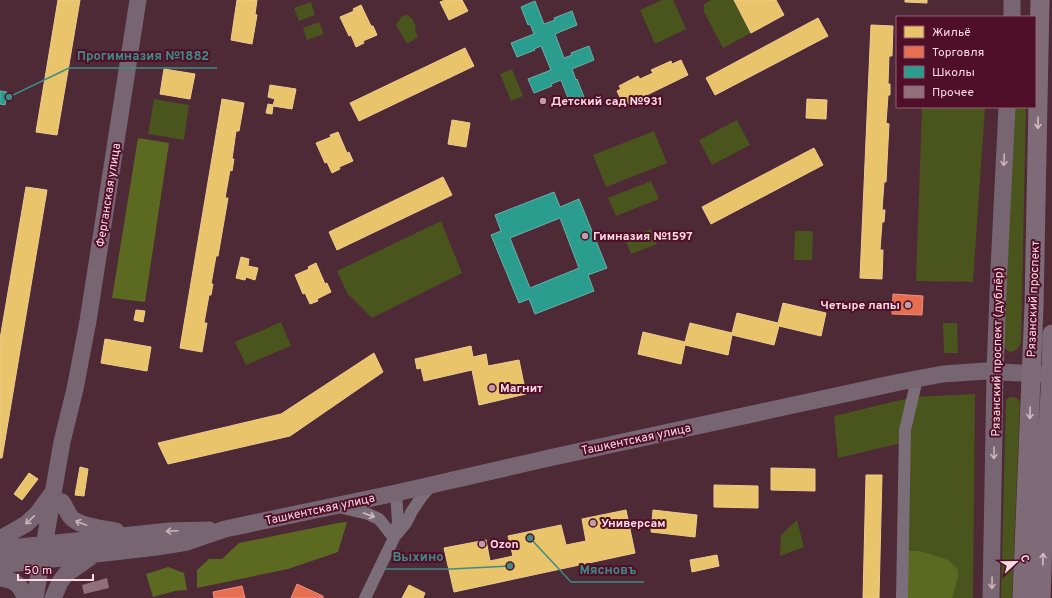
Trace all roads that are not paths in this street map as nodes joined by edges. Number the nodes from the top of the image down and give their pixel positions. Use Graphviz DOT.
graph roads {
  1 [pos="138,0"];
  2 [pos="1012,0"];
  3 [pos="1040,0"];
  4 [pos="1012,16"];
  5 [pos="1007,108"];
  6 [pos="1052,334"];
  7 [pos="995,372"];
  8 [pos="1031,374"];
  9 [pos="1051,375"];
  10 [pos="917,379"];
  11 [pos="432,485"];
  12 [pos="396,493"];
  13 [pos="58,498"];
  14 [pos="334,506"];
  15 [pos="225,529"];
  16 [pos="132,535"];
  17 [pos="394,538"];
  18 [pos="0,539"];
  19 [pos="0,549"];
  20 [pos="48,552"];
  21 [pos="96,554"];
  22 [pos="0,565"];
  23 [pos="0,578"];
  24 [pos="25,598"];
  25 [pos="35,598"];
  26 [pos="46,598"];
  27 [pos="53,598"];
  28 [pos="366,598"];
  29 [pos="902,598"];
  30 [pos="991,598"];
  31 [pos="1022,598"];
  32 [pos="1042,598"];
  1 -- 13 [label="main road, Ферганская улица"];
  2 -- 4 [label="main road"];
  3 -- 8 [label="main road, Рязанский проспект, one-way"];
  5 -- 7 [label="main road, Рязанский проспект (дублёр), one-way"];
  6 -- 9 [label="main road, Рязанский проспект"];
  7 -- 8 [label="main road, Ташкентская улица"];
  7 -- 10 [label="main road, Ташкентская улица"];
  7 -- 30 [label="main road, Рязанский проспект (дублёр), one-way"];
  8 -- 9 [label="main road, Ташкентская улица"];
  8 -- 31 [label="main road, Рязанский проспект, one-way"];
  32 -- 9 [label="main road, Рязанский проспект, one-way"];
  10 -- 11 [label="main road, Ташкентская улица"];
  10 -- 29 [label="street"];
  11 -- 12 [label="main road, Ташкентская улица"];
  11 -- 17 [label="street"];
  12 -- 14 [label="main road, Ташкентская улица"];
  12 -- 17 [label="street"];
  16 -- 13 [label="main road, one-way"];
  13 -- 18 [label="main road, one-way"];
  13 -- 20 [label="main road, Ферганская улица"];
  14 -- 15 [label="main road, Ташкентская улица"];
  14 -- 17 [label="street, one-way"];
  15 -- 16 [label="main road, Ташкентская улица, one-way"];
  15 -- 21 [label="main road, Ташкентская улица"];
  16 -- 20 [label="main road, Ташкентская улица"];
  17 -- 28 [label="street"];
  19 -- 20 [label="main road, Ташкентская улица"];
  20 -- 21 [label="main road, Ташкентская улица"];
  20 -- 22 [label="main road, Ташкентская улица"];
  20 -- 25 [label="main road, Ферганская улица"];
  20 -- 26 [label="main road, Ферганская улица"];
  21 -- 27 [label="main road"];
  23 -- 24 [label="main road"];
}
